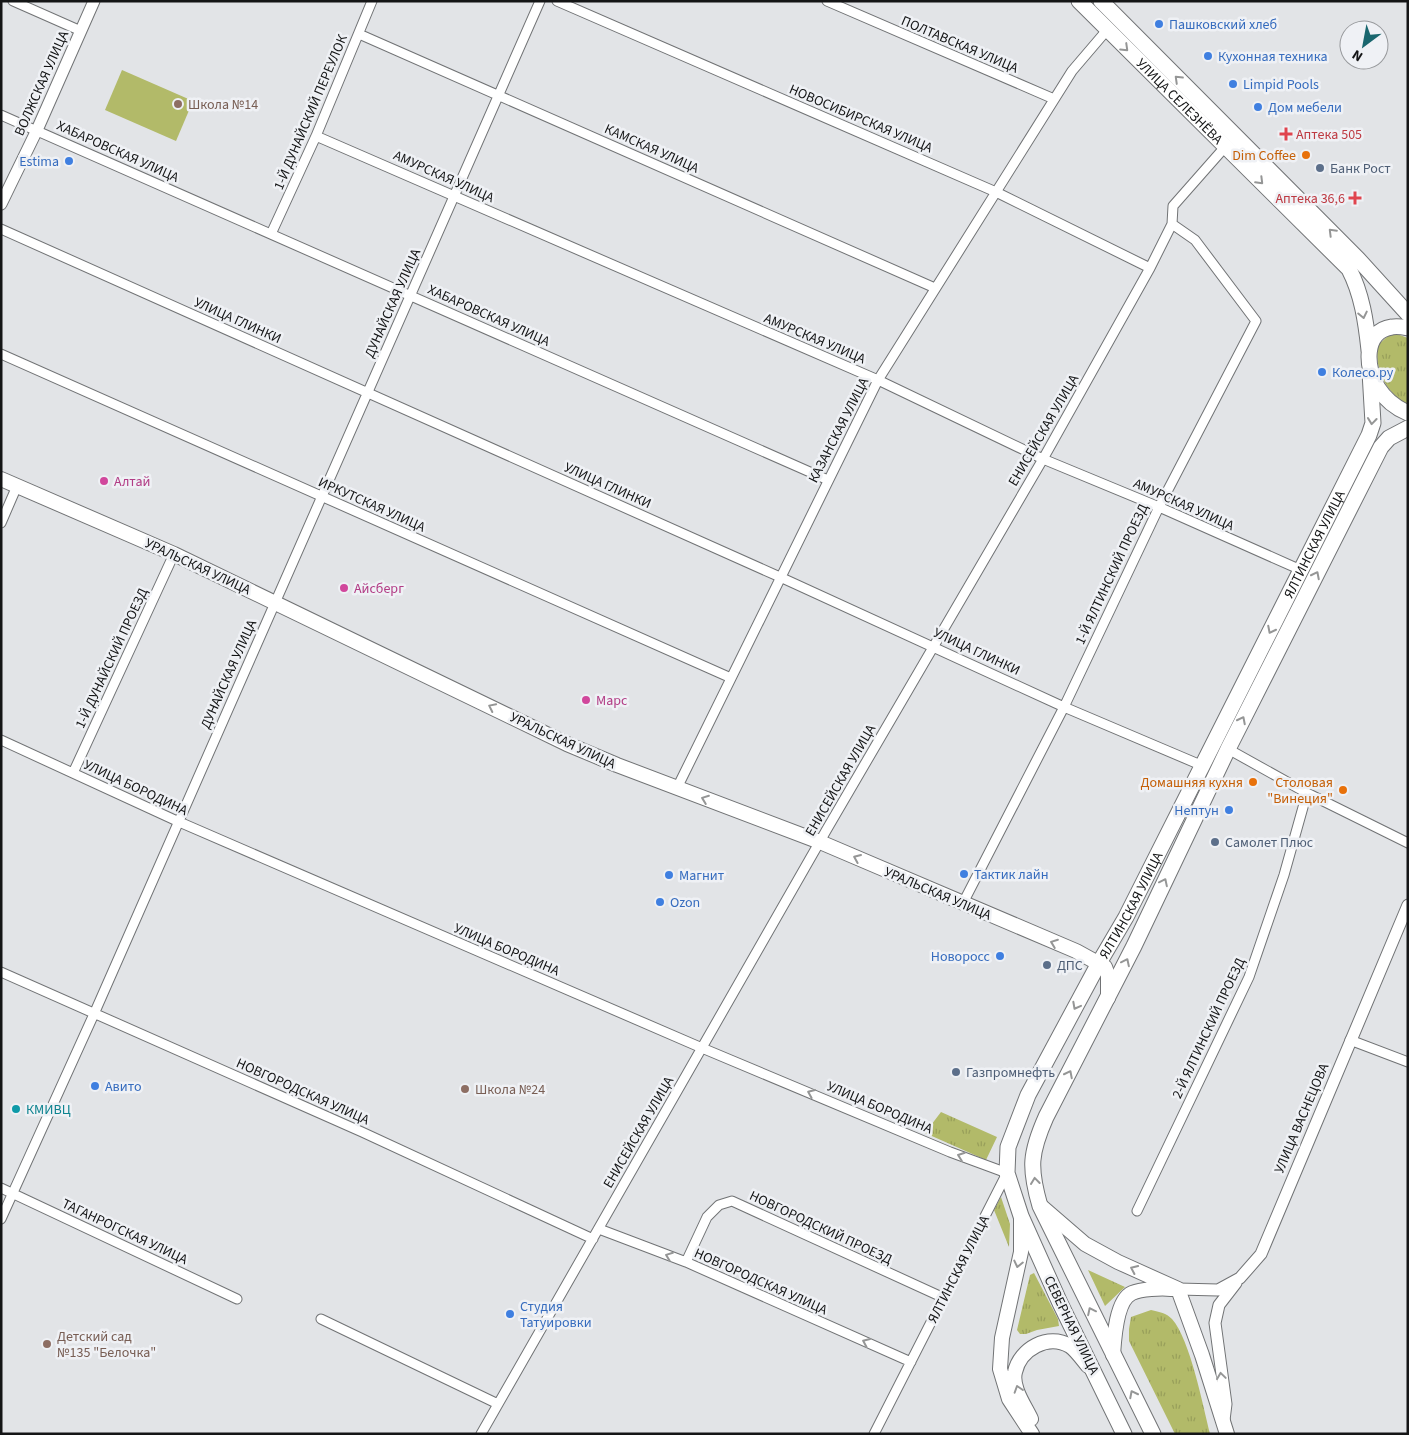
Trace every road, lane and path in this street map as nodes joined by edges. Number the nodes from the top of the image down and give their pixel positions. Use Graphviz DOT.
graph roads {
  1 [pos="13,1"];
  2 [pos="94,1"];
  3 [pos="372,1"];
  4 [pos="540,1"];
  5 [pos="557,1"];
  6 [pos="827,1"];
  7 [pos="1078,1"];
  8 [pos="1101,1"];
  9 [pos="1107,30"];
  10 [pos="81,31"];
  11 [pos="359,34"];
  12 [pos="499,95"];
  13 [pos="1054,99"];
  14 [pos="1,114"];
  15 [pos="37,130"];
  16 [pos="316,136"];
  17 [pos="1225,147"];
  18 [pos="996,192"];
  19 [pos="454,196"];
  20 [pos="1,204"];
  21 [pos="1172,224"];
  22 [pos="1,229"];
  23 [pos="271,234"];
  24 [pos="1150,268"];
  25 [pos="935,288"];
  26 [pos="410,295"];
  27 [pos="1408,314"];
  28 [pos="1408,328"];
  29 [pos="1369,350"];
  30 [pos="1,354"];
  31 [pos="1370,372"];
  32 [pos="878,380"];
  33 [pos="367,392"];
  34 [pos="1408,413"];
  35 [pos="1408,428"];
  36 [pos="1043,459"];
  37 [pos="1,479"];
  38 [pos="828,480"];
  39 [pos="17,486"];
  40 [pos="321,496"];
  41 [pos="1158,506"];
  42 [pos="1,523"];
  43 [pos="174,554"];
  44 [pos="1301,570"];
  45 [pos="780,577"];
  46 [pos="275,601"];
  47 [pos="934,646"];
  48 [pos="731,678"];
  49 [pos="1064,707"];
  50 [pos="1,740"];
  51 [pos="1228,749"];
  52 [pos="1203,766"];
  53 [pos="73,773"];
  54 [pos="677,788"];
  55 [pos="1307,793"];
  56 [pos="177,821"];
  57 [pos="820,842"];
  58 [pos="1408,843"];
  59 [pos="963,903"];
  60 [pos="1408,905"];
  61 [pos="1099,963"];
  62 [pos="1,972"];
  63 [pos="1108,998"];
  64 [pos="94,1014"];
  65 [pos="1350,1040"];
  66 [pos="702,1048"];
  67 [pos="1408,1062"];
  68 [pos="1032,1156"];
  69 [pos="1007,1173"];
  70 [pos="1,1188"];
  71 [pos="13,1193"];
  72 [pos="1040,1206"];
  73 [pos="1137,1211"];
  74 [pos="1021,1216"];
  75 [pos="1,1219"];
  76 [pos="598,1229"];
  77 [pos="593,1239"];
  78 [pos="686,1262"];
  79 [pos="1240,1278"];
  80 [pos="1178,1289"];
  81 [pos="944,1298"];
  82 [pos="237,1299"];
  83 [pos="321,1319"];
  84 [pos="1113,1355"];
  85 [pos="911,1362"];
  86 [pos="1095,1374"];
  87 [pos="498,1404"];
  88 [pos="1225,1429"];
  89 [pos="482,1434"];
  90 [pos="874,1434"];
  91 [pos="1032,1434"];
  92 [pos="1037,1434"];
  93 [pos="1124,1434"];
  94 [pos="1153,1434"];
  1 -- 10 [label="street"];
  2 -- 10 [label="street, ВОЛЖСКАЯ УЛИЦА"];
  3 -- 11 [label="street, 1-Й ДУНАЙСКИЙ ПЕРЕУЛОК"];
  4 -- 12 [label="street, ДУНАЙСКАЯ УЛИЦА"];
  5 -- 18 [label="street, НОВОСИБИРСКАЯ УЛИЦА"];
  6 -- 13 [label="street, ПОЛТАВСКАЯ УЛИЦА"];
  7 -- 9 [label="main road, УЛИЦА СЕЛЕЗНЁВА"];
  27 -- 8 [label="main road, УЛИЦА СЕЛЕЗНЁВА, one-way"];
  9 -- 13 [label="street, КАЗАНСКАЯ УЛИЦА"];
  9 -- 17 [label="main road, УЛИЦА СЕЛЕЗНЁВА, one-way"];
  10 -- 15 [label="street, ВОЛЖСКАЯ УЛИЦА"];
  11 -- 12 [label="street, КАМСКАЯ УЛИЦА"];
  11 -- 16 [label="street, 1-Й ДУНАЙСКИЙ ПЕРЕУЛОК"];
  12 -- 19 [label="street, ДУНАЙСКАЯ УЛИЦА"];
  12 -- 25 [label="street, КАМСКАЯ УЛИЦА"];
  13 -- 18 [label="street, КАЗАНСКАЯ УЛИЦА"];
  14 -- 15 [label="street, ХАБАРОВСКАЯ УЛИЦА"];
  15 -- 20 [label="street, ВОЛЖСКАЯ УЛИЦА"];
  15 -- 23 [label="street, ХАБАРОВСКАЯ УЛИЦА"];
  16 -- 19 [label="street, АМУРСКАЯ УЛИЦА"];
  16 -- 23 [label="street, 1-Й ДУНАЙСКИЙ ПЕРЕУЛОК"];
  17 -- 21 [label="street, ЕНИСЕЙСКАЯ УЛИЦА"];
  17 -- 29 [label="main road, УЛИЦА СЕЛЕЗНЁВА, one-way"];
  18 -- 24 [label="street, НОВОСИБИРСКАЯ УЛИЦА"];
  18 -- 25 [label="street, КАЗАНСКАЯ УЛИЦА"];
  19 -- 26 [label="street, ДУНАЙСКАЯ УЛИЦА"];
  19 -- 32 [label="street, АМУРСКАЯ УЛИЦА"];
  21 -- 24 [label="street, ЕНИСЕЙСКАЯ УЛИЦА"];
  21 -- 41 [label="street, 1-Й ЯЛТИНСКИЙ ПРОЕЗД"];
  22 -- 33 [label="street, УЛИЦА ГЛИНКИ"];
  23 -- 26 [label="street, ХАБАРОВСКАЯ УЛИЦА"];
  24 -- 36 [label="street, ЕНИСЕЙСКАЯ УЛИЦА"];
  25 -- 32 [label="street, КАЗАНСКАЯ УЛИЦА"];
  26 -- 33 [label="street, ДУНАЙСКАЯ УЛИЦА"];
  26 -- 38 [label="street, ХАБАРОВСКАЯ УЛИЦА"];
  28 -- 29 [label="main road"];
  29 -- 31 [label="main road, УЛИЦА СЕЛЕЗНЁВА"];
  30 -- 40 [label="street, ИРКУТСКАЯ УЛИЦА"];
  31 -- 34 [label="main road"];
  31 -- 44 [label="main road, ЯЛТИНСКАЯ УЛИЦА, one-way"];
  32 -- 36 [label="street, АМУРСКАЯ УЛИЦА"];
  32 -- 38 [label="street, КАЗАНСКАЯ УЛИЦА"];
  33 -- 40 [label="street, ДУНАЙСКАЯ УЛИЦА"];
  33 -- 45 [label="street, УЛИЦА ГЛИНКИ"];
  51 -- 35 [label="main road, ЯЛТИНСКАЯ УЛИЦА, one-way"];
  36 -- 41 [label="street, АМУРСКАЯ УЛИЦА"];
  36 -- 47 [label="street, ЕНИСЕЙСКАЯ УЛИЦА"];
  37 -- 39 [label="main road, УРАЛЬСКАЯ УЛИЦА"];
  38 -- 45 [label="street, КАЗАНСКАЯ УЛИЦА"];
  39 -- 42 [label="street"];
  39 -- 43 [label="main road, УРАЛЬСКАЯ УЛИЦА"];
  40 -- 46 [label="street, ДУНАЙСКАЯ УЛИЦА"];
  40 -- 48 [label="street, ИРКУТСКАЯ УЛИЦА"];
  41 -- 44 [label="street, АМУРСКАЯ УЛИЦА"];
  41 -- 49 [label="street, 1-Й ЯЛТИНСКИЙ ПРОЕЗД"];
  43 -- 46 [label="main road, УРАЛЬСКАЯ УЛИЦА"];
  43 -- 53 [label="street, 1-Й ДУНАЙСКИЙ ПРОЕЗД"];
  44 -- 52 [label="main road, ЯЛТИНСКАЯ УЛИЦА, one-way"];
  45 -- 47 [label="street, УЛИЦА ГЛИНКИ"];
  45 -- 48 [label="street, КАЗАНСКАЯ УЛИЦА"];
  54 -- 46 [label="main road, УРАЛЬСКАЯ УЛИЦА, one-way"];
  46 -- 56 [label="street, ДУНАЙСКАЯ УЛИЦА"];
  47 -- 49 [label="street, УЛИЦА ГЛИНКИ"];
  47 -- 57 [label="street, ЕНИСЕЙСКАЯ УЛИЦА"];
  48 -- 54 [label="street, КАЗАНСКАЯ УЛИЦА"];
  49 -- 52 [label="street, УЛИЦА ГЛИНКИ"];
  49 -- 59 [label="street, 1-Й ЯЛТИНСКИЙ ПРОЕЗД"];
  50 -- 53 [label="street, УЛИЦА БОРОДИНА"];
  51 -- 55 [label="street"];
  63 -- 51 [label="main road, ЯЛТИНСКАЯ УЛИЦА, one-way"];
  52 -- 61 [label="main road, ЯЛТИНСКАЯ УЛИЦА"];
  53 -- 56 [label="street, УЛИЦА БОРОДИНА"];
  57 -- 54 [label="main road, УРАЛЬСКАЯ УЛИЦА, one-way"];
  55 -- 58 [label="street"];
  55 -- 73 [label="street, 2-Й ЯЛТИНСКИЙ ПРОЕЗД"];
  56 -- 64 [label="street, ДУНАЙСКАЯ УЛИЦА"];
  56 -- 66 [label="street, УЛИЦА БОРОДИНА"];
  59 -- 57 [label="main road, УРАЛЬСКАЯ УЛИЦА, one-way"];
  57 -- 66 [label="street, ЕНИСЕЙСКАЯ УЛИЦА"];
  61 -- 59 [label="main road, УРАЛЬСКАЯ УЛИЦА, one-way"];
  60 -- 65 [label="street, УЛИЦА ВАСНЕЦОВА"];
  61 -- 63 [label="main road"];
  61 -- 69 [label="main road, ЯЛТИНСКАЯ УЛИЦА, one-way"];
  62 -- 64 [label="street, НОВГОРОДСКАЯ УЛИЦА"];
  68 -- 63 [label="main road, ЯЛТИНСКАЯ УЛИЦА, one-way"];
  64 -- 71 [label="street, ДУНАЙСКАЯ УЛИЦА"];
  64 -- 77 [label="street, НОВГОРОДСКАЯ УЛИЦА"];
  65 -- 67 [label="street"];
  65 -- 79 [label="street, УЛИЦА ВАСНЕЦОВА"];
  69 -- 66 [label="street, УЛИЦА БОРОДИНА, one-way"];
  66 -- 76 [label="street, ЕНИСЕЙСКАЯ УЛИЦА"];
  72 -- 68 [label="main road, СЕВЕРНАЯ УЛИЦА, one-way"];
  69 -- 74 [label="main road, СЕВЕРНАЯ УЛИЦА"];
  69 -- 81 [label="street, ЯЛТИНСКАЯ УЛИЦА"];
  70 -- 71 [label="street, ТАГАНРОГСКАЯ УЛИЦА"];
  71 -- 75 [label="street, ДУНАЙСКАЯ УЛИЦА"];
  71 -- 82 [label="street, ТАГАНРОГСКАЯ УЛИЦА"];
  80 -- 72 [label="main road, one-way"];
  84 -- 72 [label="main road, СЕВЕРНАЯ УЛИЦА, one-way"];
  74 -- 86 [label="main road, СЕВЕРНАЯ УЛИЦА"];
  74 -- 91 [label="main road, СЕВЕРНАЯ УЛИЦА, one-way"];
  76 -- 77 [label="street, ЕНИСЕЙСКАЯ УЛИЦА"];
  78 -- 76 [label="street, НОВГОРОДСКАЯ УЛИЦА, one-way"];
  77 -- 87 [label="street, ЕНИСЕЙСКАЯ УЛИЦА"];
  78 -- 81 [label="street, НОВГОРОДСКИЙ ПРОЕЗД"];
  85 -- 78 [label="street, НОВГОРОДСКАЯ УЛИЦА, one-way"];
  79 -- 80 [label="street, УЛИЦА ВАСНЕЦОВА"];
  88 -- 79 [label="street, one-way"];
  80 -- 84 [label="main road, СЕВЕРНАЯ УЛИЦА"];
  80 -- 88 [label="main road"];
  81 -- 85 [label="street, ЯЛТИНСКАЯ УЛИЦА"];
  83 -- 87 [label="street"];
  94 -- 84 [label="main road, СЕВЕРНАЯ УЛИЦА, one-way"];
  85 -- 90 [label="street, ЯЛТИНСКАЯ УЛИЦА"];
  92 -- 86 [label="main road, one-way"];
  86 -- 93 [label="main road, СЕВЕРНАЯ УЛИЦА"];
  87 -- 89 [label="street, ЕНИСЕЙСКАЯ УЛИЦА"];
}
